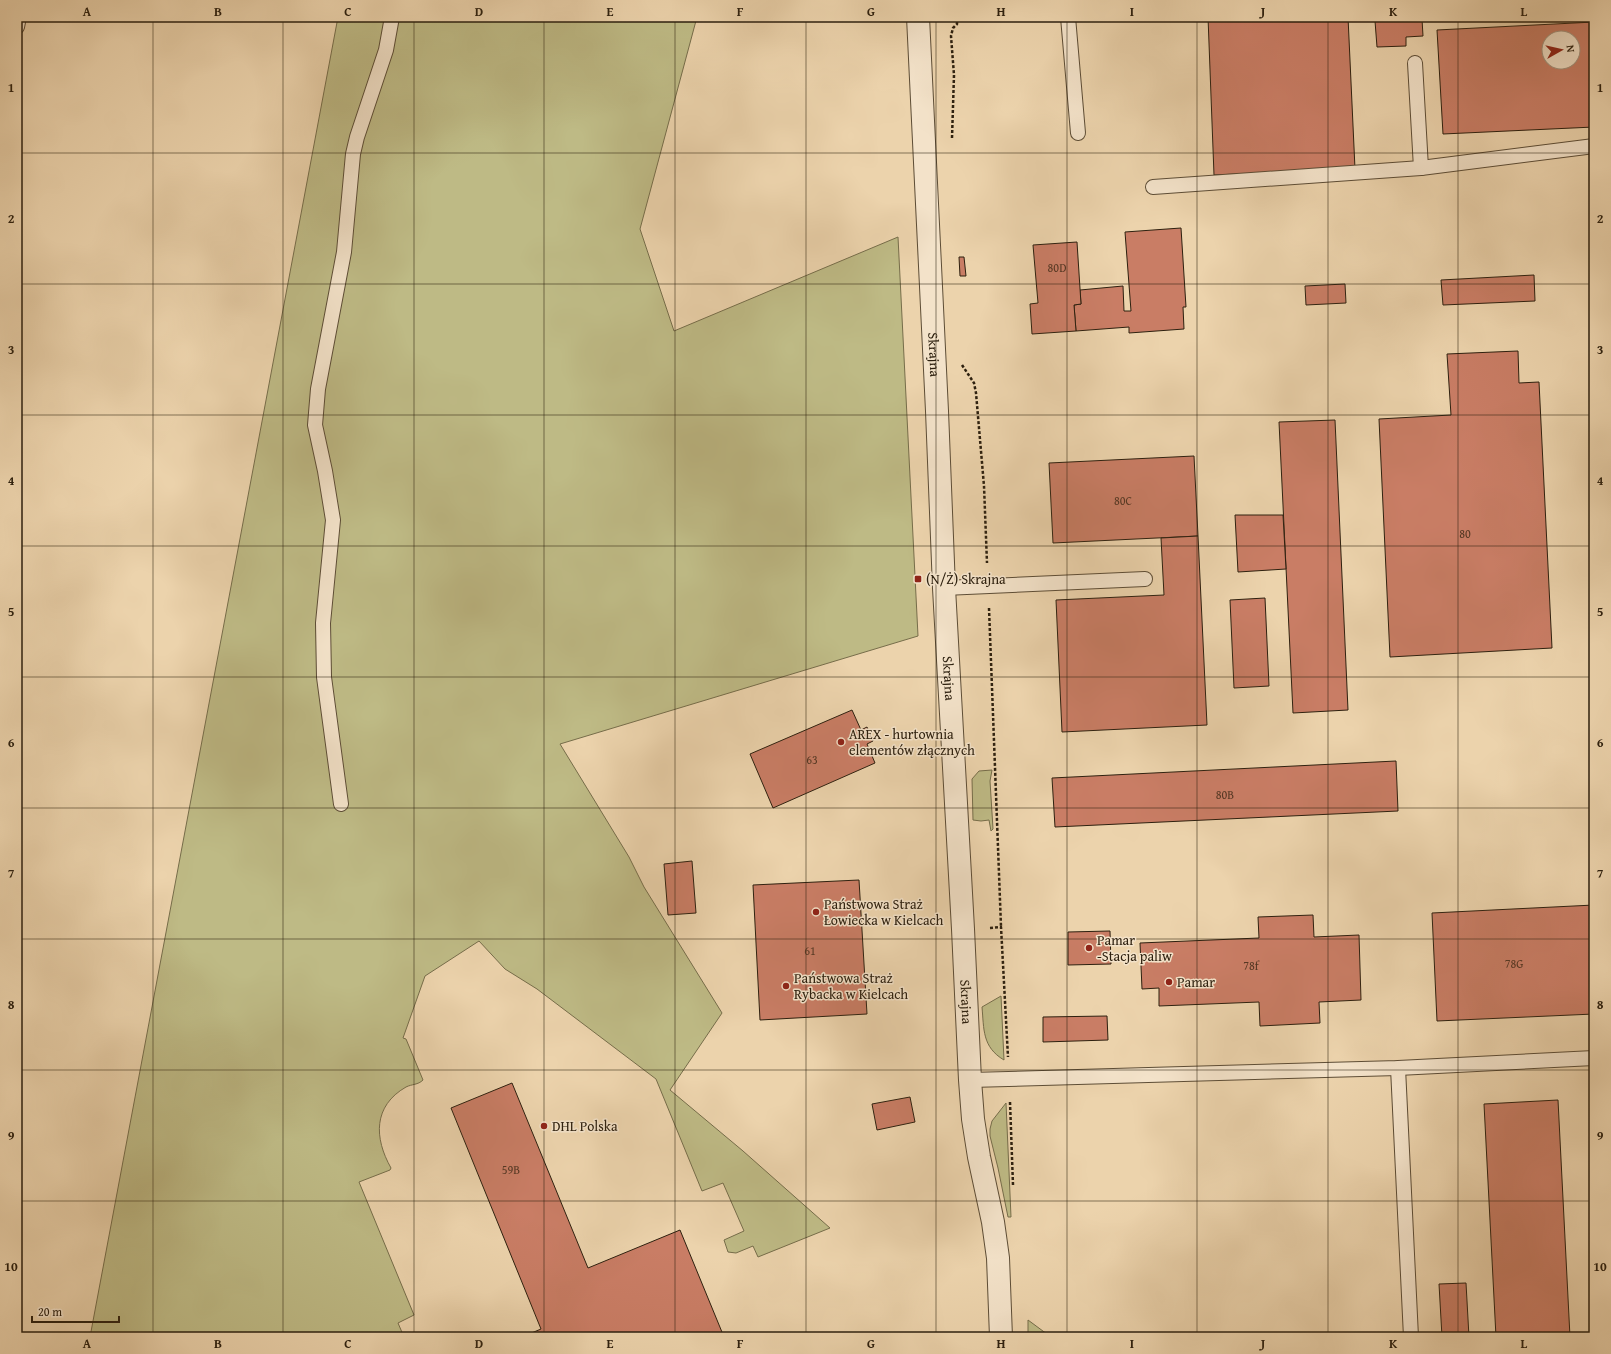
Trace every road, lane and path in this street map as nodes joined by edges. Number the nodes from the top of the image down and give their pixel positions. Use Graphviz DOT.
graph roads {
  1 [pos="19,17"];
  2 [pos="392,17"];
  3 [pos="918,17"];
  4 [pos="956,17"];
  5 [pos="1068,17"];
  6 [pos="17,27"];
  7 [pos="1415,63"];
  8 [pos="1078,133"];
  9 [pos="952,141"];
  10 [pos="1594,146"];
  11 [pos="1421,168"];
  12 [pos="1154,187"];
  13 [pos="961,359"];
  14 [pos="1145,579"];
  15 [pos="988,586"];
  16 [pos="944,588"];
  17 [pos="341,804"];
  18 [pos="1001,927"];
  19 [pos="986,928"];
  20 [pos="1594,1058"];
  21 [pos="1398,1068"];
  22 [pos="1009,1079"];
  23 [pos="970,1080"];
  24 [pos="1014,1187"];
  25 [pos="1001,1337"];
  26 [pos="1411,1337"];
  1 -- 6 [label="lane"];
  2 -- 17 [label="lane"];
  3 -- 16 [label="street, Skrajna"];
  4 -- 9 [label="path"];
  5 -- 8 [label="lane"];
  7 -- 11 [label="lane"];
  10 -- 11 [label="lane"];
  11 -- 12 [label="lane"];
  13 -- 15 [label="path"];
  14 -- 15 [label="lane"];
  15 -- 16 [label="lane"];
  15 -- 18 [label="path"];
  16 -- 23 [label="street, Skrajna"];
  18 -- 19 [label="path"];
  18 -- 22 [label="path"];
  20 -- 21 [label="lane"];
  21 -- 22 [label="lane"];
  21 -- 26 [label="lane"];
  22 -- 23 [label="lane"];
  22 -- 24 [label="path"];
  23 -- 25 [label="street, Skrajna"];
}
